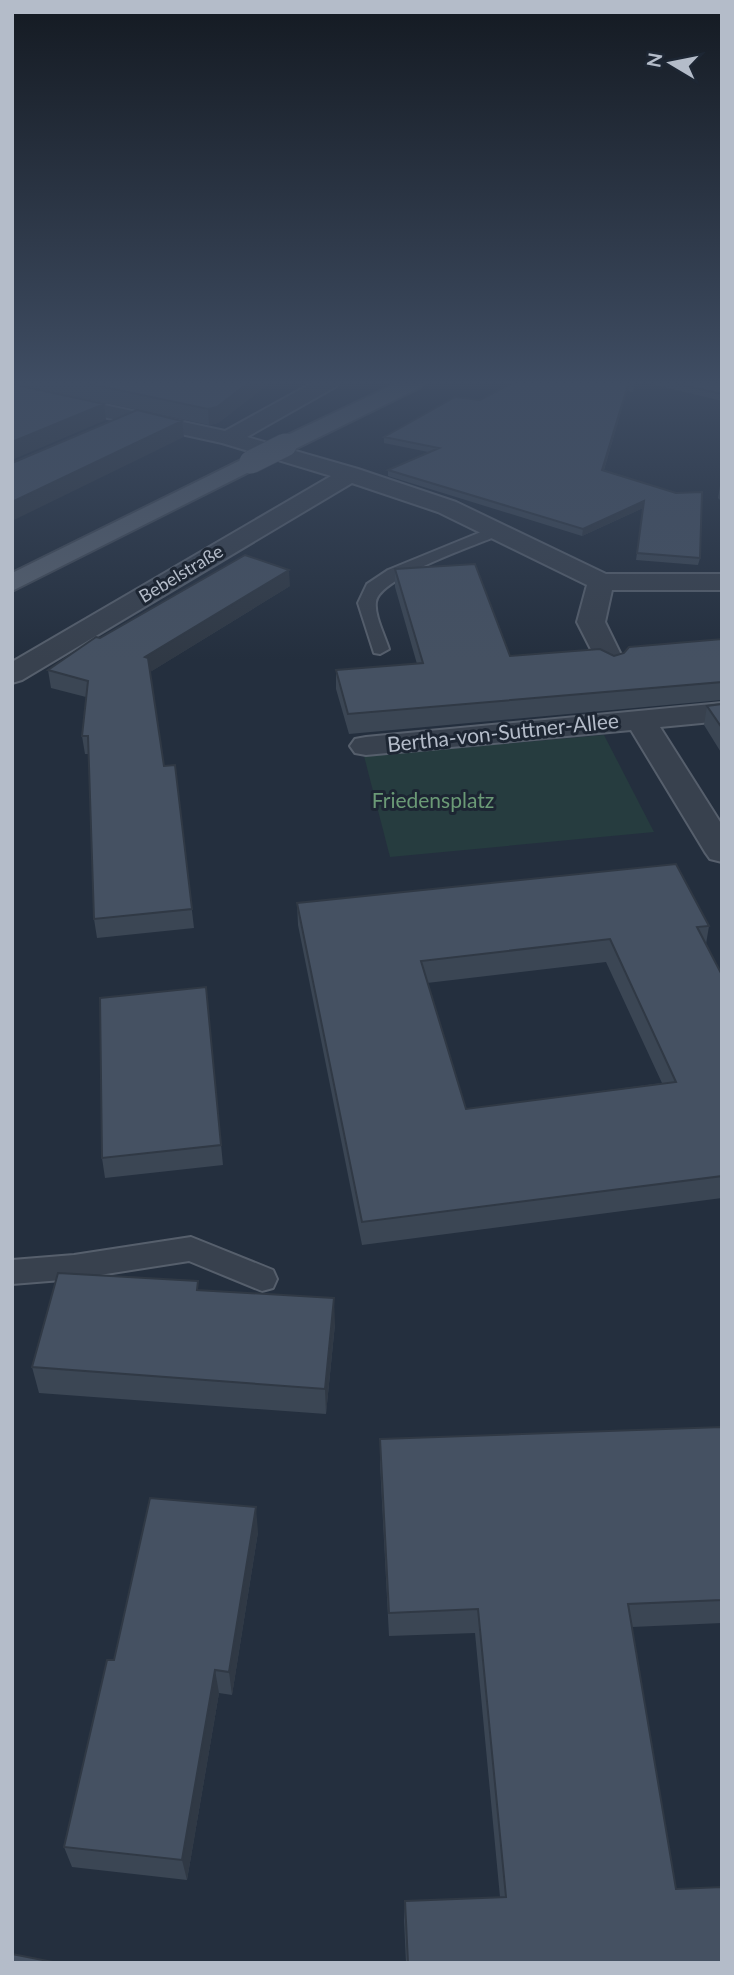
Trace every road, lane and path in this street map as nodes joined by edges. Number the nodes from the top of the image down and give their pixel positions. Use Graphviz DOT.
graph roads {
  1 [pos="223,475"];
  2 [pos="348,475"];
  3 [pos="353,475"];
  4 [pos="498,530"];
  5 [pos="601,582"];
  6 [pos="722,582"];
  7 [pos="12,583"];
  8 [pos="380,649"];
  9 [pos="611,663"];
  10 [pos="12,674"];
  11 [pos="722,712"];
  12 [pos="640,720"];
  13 [pos="366,746"];
  14 [pos="719,843"];
  15 [pos="12,1272"];
  16 [pos="262,1279"];
  1 -- 7 [label="main road, bridge"];
  2 -- 10 [label="street, Bebelstraße"];
  3 -- 4 [label="street"];
  4 -- 5 [label="street"];
  4 -- 8 [label="lane"];
  5 -- 6 [label="street"];
  5 -- 9 [label="street"];
  11 -- 12 [label="street, Bertha-von-Suttner-Allee"];
  12 -- 13 [label="street, Bertha-von-Suttner-Allee"];
  12 -- 14 [label="street, Bertha-von-Suttner-Allee"];
  15 -- 16 [label="lane"];
}
